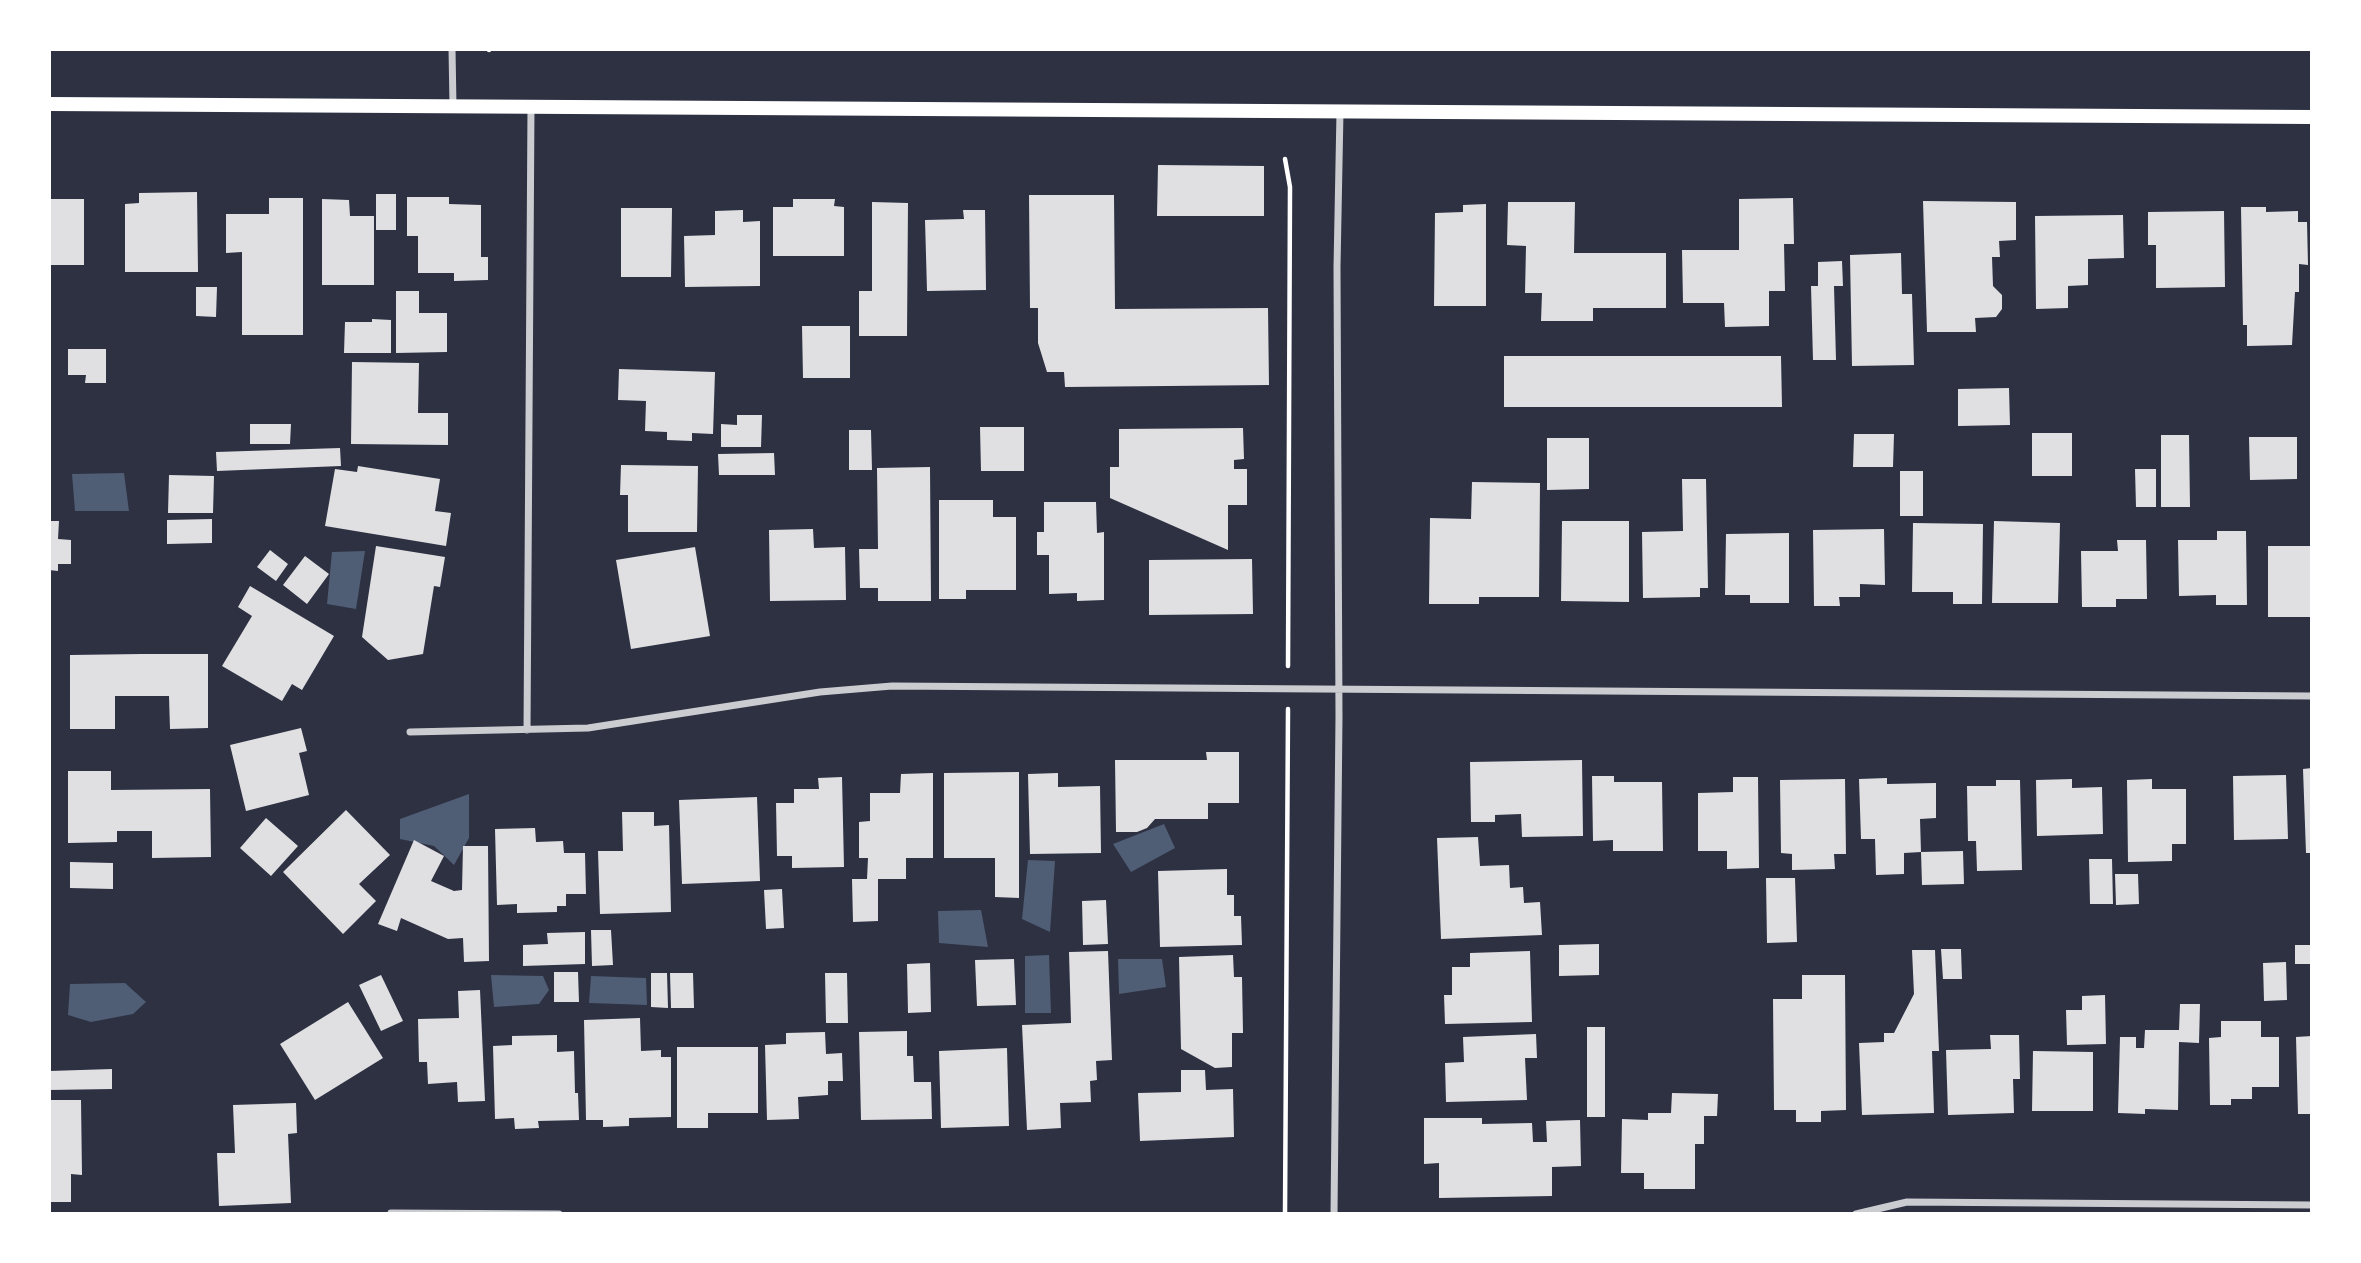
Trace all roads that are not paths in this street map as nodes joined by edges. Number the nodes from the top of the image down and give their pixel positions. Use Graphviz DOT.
graph roads {
  1 [pos="452,49"];
  2 [pos="49,104"];
  3 [pos="453,106"];
  4 [pos="531,107"];
  5 [pos="1340,112"];
  6 [pos="2312,117"];
  7 [pos="1339,689"];
  8 [pos="2312,696"];
  9 [pos="527,730"];
  10 [pos="410,732"];
  11 [pos="2312,1205"];
  12 [pos="391,1213"];
  13 [pos="559,1214"];
  14 [pos="1334,1214"];
  15 [pos="1856,1214"];
  1 -- 3 [label="street"];
  2 -- 3 [label="main road"];
  3 -- 4 [label="main road"];
  4 -- 5 [label="main road"];
  4 -- 9 [label="street"];
  5 -- 6 [label="main road"];
  5 -- 7 [label="street"];
  7 -- 8 [label="street"];
  7 -- 9 [label="street"];
  7 -- 14 [label="street"];
  9 -- 10 [label="street"];
  11 -- 15 [label="street"];
  12 -- 13 [label="street"];
}
